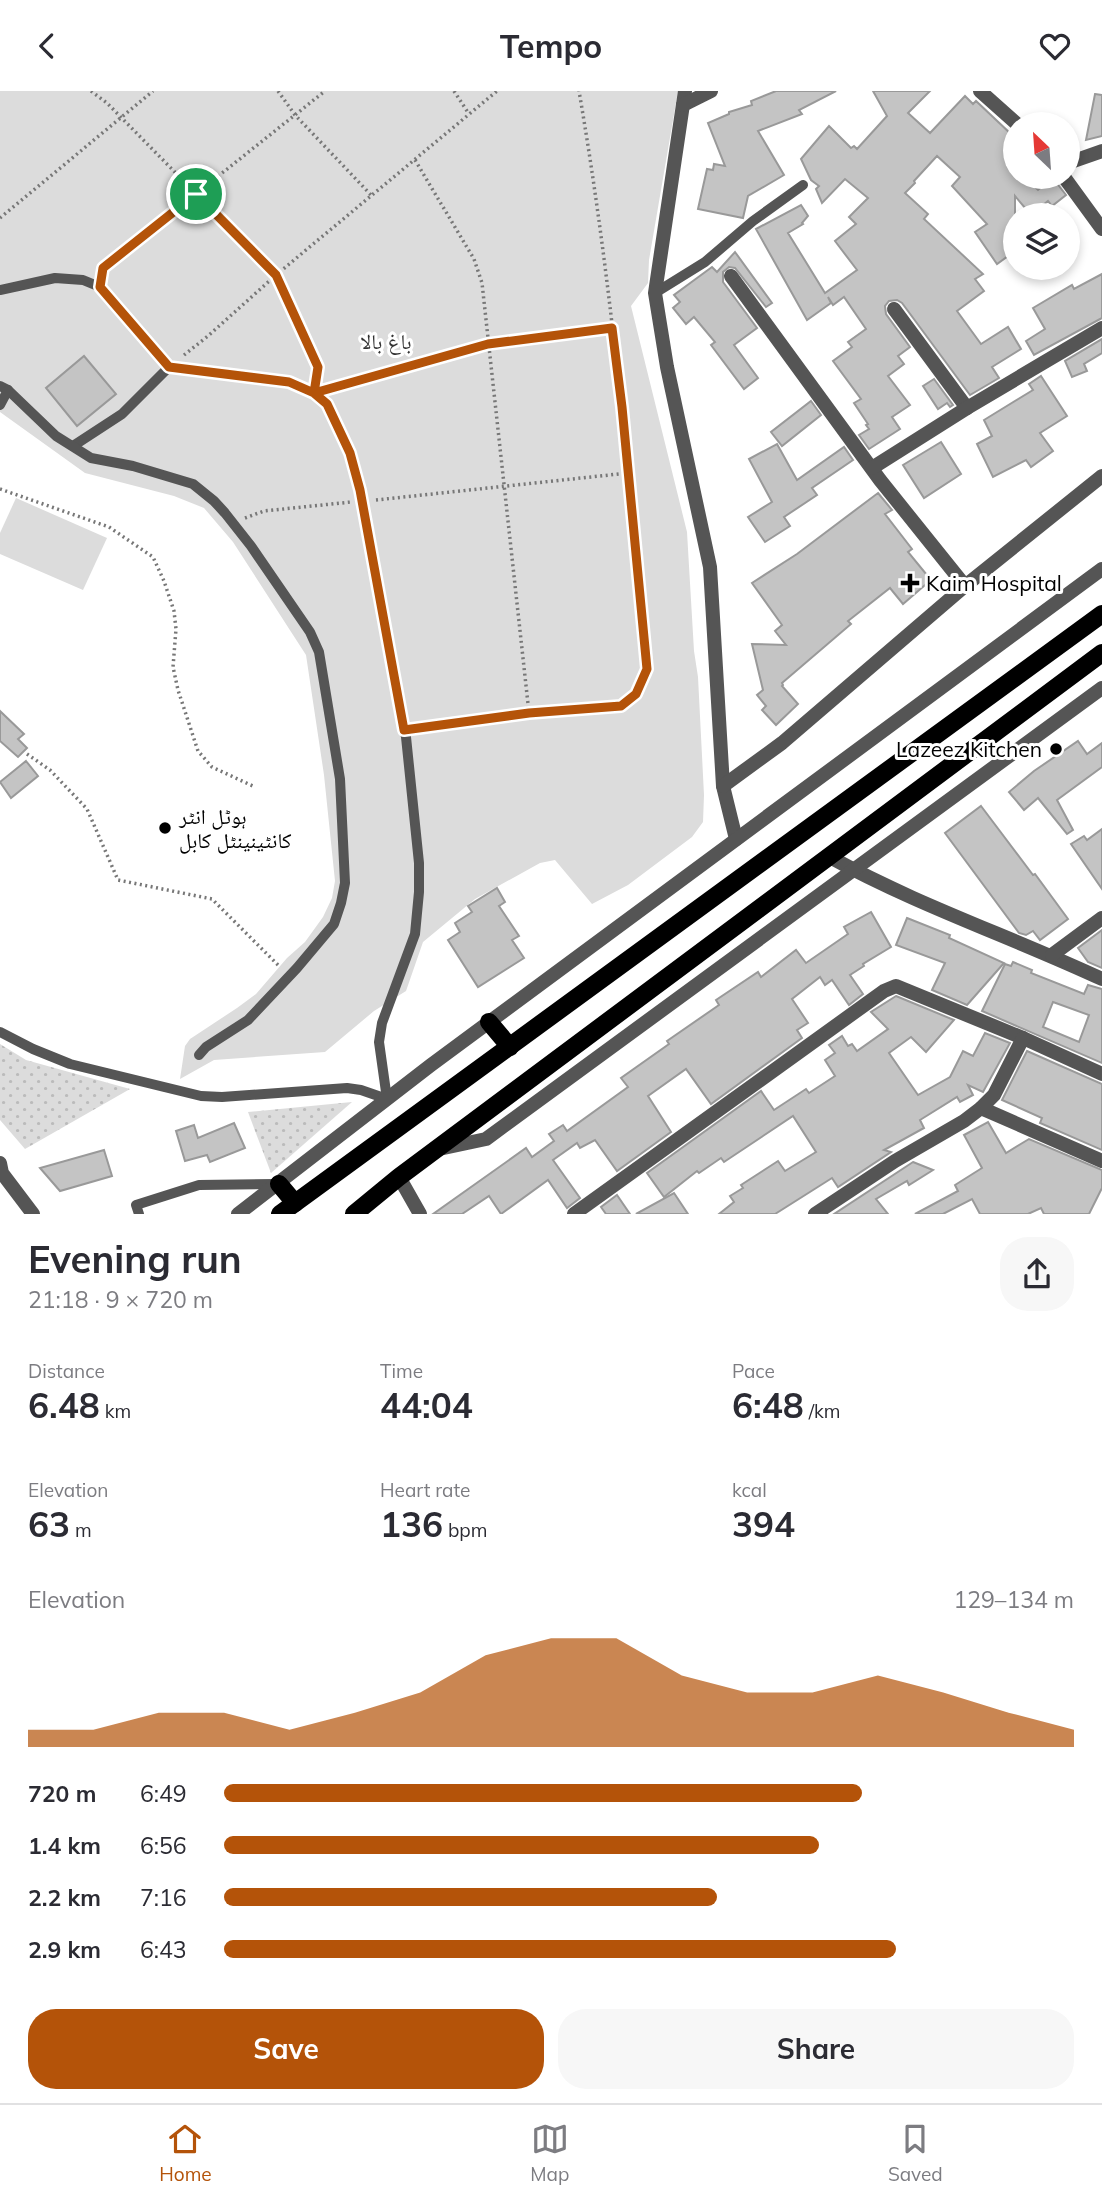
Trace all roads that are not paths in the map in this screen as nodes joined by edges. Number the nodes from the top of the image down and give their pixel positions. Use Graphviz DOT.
graph roads {
  1 [pos="711,91"];
  2 [pos="980,91"];
  3 [pos="684,98"];
  4 [pos="1004,112"];
  5 [pos="1102,151"];
  6 [pos="1080,159"];
  7 [pos="803,185"];
  8 [pos="1073,189"];
  9 [pos="1102,229"];
  10 [pos="730,276"];
  11 [pos="0,290"];
  12 [pos="655,293"];
  13 [pos="894,309"];
  14 [pos="1102,328"];
  15 [pos="169,367"];
  16 [pos="4,388"];
  17 [pos="0,405"];
  18 [pos="967,408"];
  19 [pos="73,446"];
  20 [pos="872,468"];
  21 [pos="1102,476"];
  22 [pos="1102,569"];
  23 [pos="965,586"];
  24 [pos="1102,614"];
  25 [pos="1102,653"];
  26 [pos="1102,688"];
  27 [pos="995,693"];
  28 [pos="1014,718"];
  29 [pos="723,786"];
  30 [pos="736,839"];
  31 [pos="830,857"];
  32 [pos="853,870"];
  33 [pos="1102,918"];
  34 [pos="1052,955"];
  35 [pos="1102,979"];
  36 [pos="489,1022"];
  37 [pos="0,1031"];
  38 [pos="1023,1038"];
  39 [pos="510,1047"];
  40 [pos="199,1055"];
  41 [pos="1102,1074"];
  42 [pos="387,1099"];
  43 [pos="981,1108"];
  44 [pos="435,1150"];
  45 [pos="1102,1161"];
  46 [pos="1,1170"];
  47 [pos="399,1177"];
  48 [pos="279,1184"];
  49 [pos="295,1203"];
  50 [pos="33,1214"];
  51 [pos="139,1214"];
  52 [pos="238,1214"];
  53 [pos="280,1214"];
  54 [pos="354,1214"];
  55 [pos="420,1214"];
  56 [pos="575,1214"];
  57 [pos="815,1214"];
  1 -- 3 [label="street"];
  2 -- 4 [label="street"];
  3 -- 12 [label="street"];
  5 -- 6 [label="street"];
  7 -- 12 [label="lane"];
  8 -- 9 [label="street"];
  10 -- 20 [label="street"];
  11 -- 15 [label="lane"];
  12 -- 29 [label="street"];
  13 -- 18 [label="street"];
  14 -- 18 [label="street"];
  15 -- 19 [label="lane"];
  15 -- 42 [label="lane"];
  16 -- 17 [label="lane"];
  16 -- 19 [label="lane"];
  18 -- 20 [label="street"];
  19 -- 40 [label="lane"];
  20 -- 23 [label="street"];
  21 -- 23 [label="street"];
  22 -- 30 [label="street"];
  23 -- 29 [label="street"];
  24 -- 27 [label="main road"];
  25 -- 28 [label="main road"];
  26 -- 32 [label="street"];
  27 -- 28 [label="main road"];
  27 -- 39 [label="main road"];
  28 -- 31 [label="main road"];
  29 -- 30 [label="street"];
  30 -- 36 [label="street"];
  31 -- 32 [label="street"];
  31 -- 44 [label="main road"];
  32 -- 34 [label="street"];
  32 -- 44 [label="street"];
  33 -- 34 [label="street"];
  34 -- 35 [label="street"];
  36 -- 39 [label="main road"];
  36 -- 42 [label="street"];
  37 -- 42 [label="lane"];
  38 -- 41 [label="street"];
  38 -- 43 [label="street"];
  38 -- 56 [label="street"];
  39 -- 49 [label="main road"];
  42 -- 48 [label="street"];
  43 -- 45 [label="street"];
  43 -- 57 [label="street"];
  44 -- 47 [label="main road"];
  46 -- 50 [label="street"];
  47 -- 54 [label="main road"];
  47 -- 55 [label="street"];
  48 -- 49 [label="main road"];
  48 -- 51 [label="lane"];
  48 -- 52 [label="street"];
  49 -- 53 [label="main road"];
}
